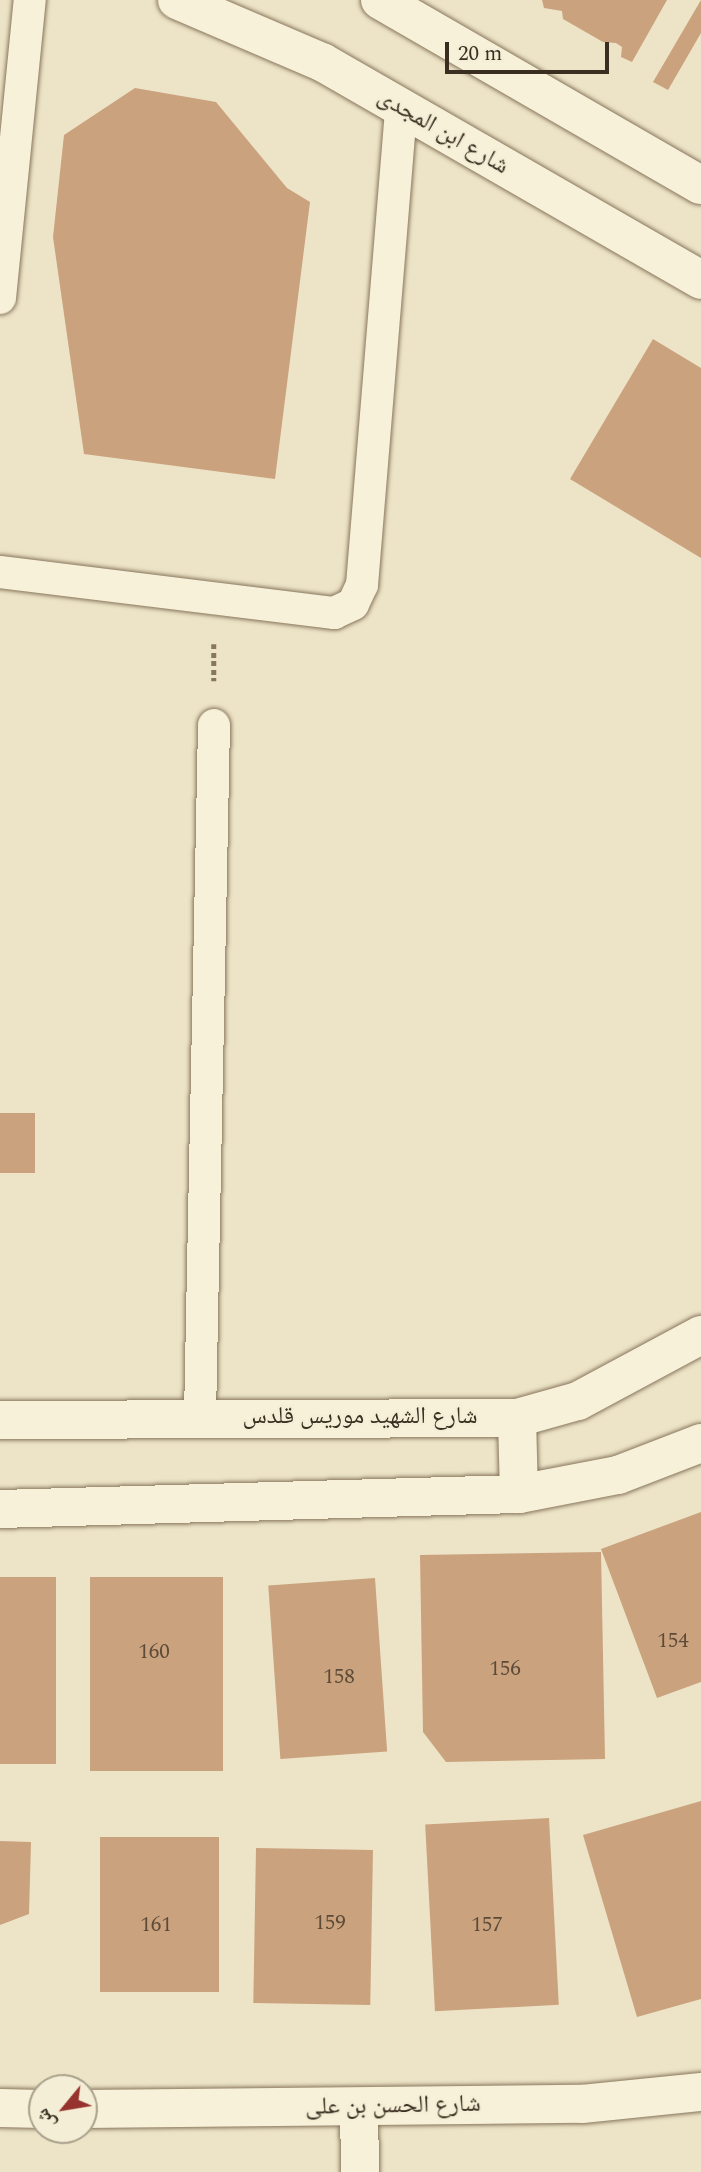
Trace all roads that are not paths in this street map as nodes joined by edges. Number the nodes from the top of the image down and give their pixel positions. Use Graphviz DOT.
graph roads {
  1 [pos="30,0"];
  2 [pos="177,0"];
  3 [pos="380,0"];
  4 [pos="401,109"];
  5 [pos="701,185"];
  6 [pos="701,280"];
  7 [pos="0,298"];
  8 [pos="0,572"];
  9 [pos="214,725"];
  10 [pos="701,1335"];
  11 [pos="200,1416"];
  12 [pos="517,1418"];
  13 [pos="0,1420"];
  14 [pos="701,1443"];
  15 [pos="519,1494"];
  16 [pos="0,1509"];
  17 [pos="701,2092"];
  18 [pos="359,2107"];
  19 [pos="0,2108"];
  20 [pos="28,2109"];
  21 [pos="98,2109"];
  22 [pos="360,2172"];
  1 -- 7 [label="lane"];
  2 -- 4 [label="street, شارع ابن المجدى"];
  3 -- 5 [label="street"];
  4 -- 6 [label="street, شارع ابن المجدى"];
  4 -- 8 [label="lane"];
  9 -- 11 [label="lane"];
  10 -- 12 [label="street, شارع الشهيد موريس قلدس"];
  11 -- 12 [label="street, شارع الشهيد موريس قلدس"];
  11 -- 13 [label="street, شارع الشهيد موريس قلدس"];
  12 -- 15 [label="street"];
  14 -- 15 [label="street"];
  15 -- 16 [label="street"];
  17 -- 18 [label="street, شارع الحسن بن على"];
  18 -- 21 [label="street, شارع الحسن بن على"];
  18 -- 22 [label="street"];
  19 -- 20 [label="street"];
}
